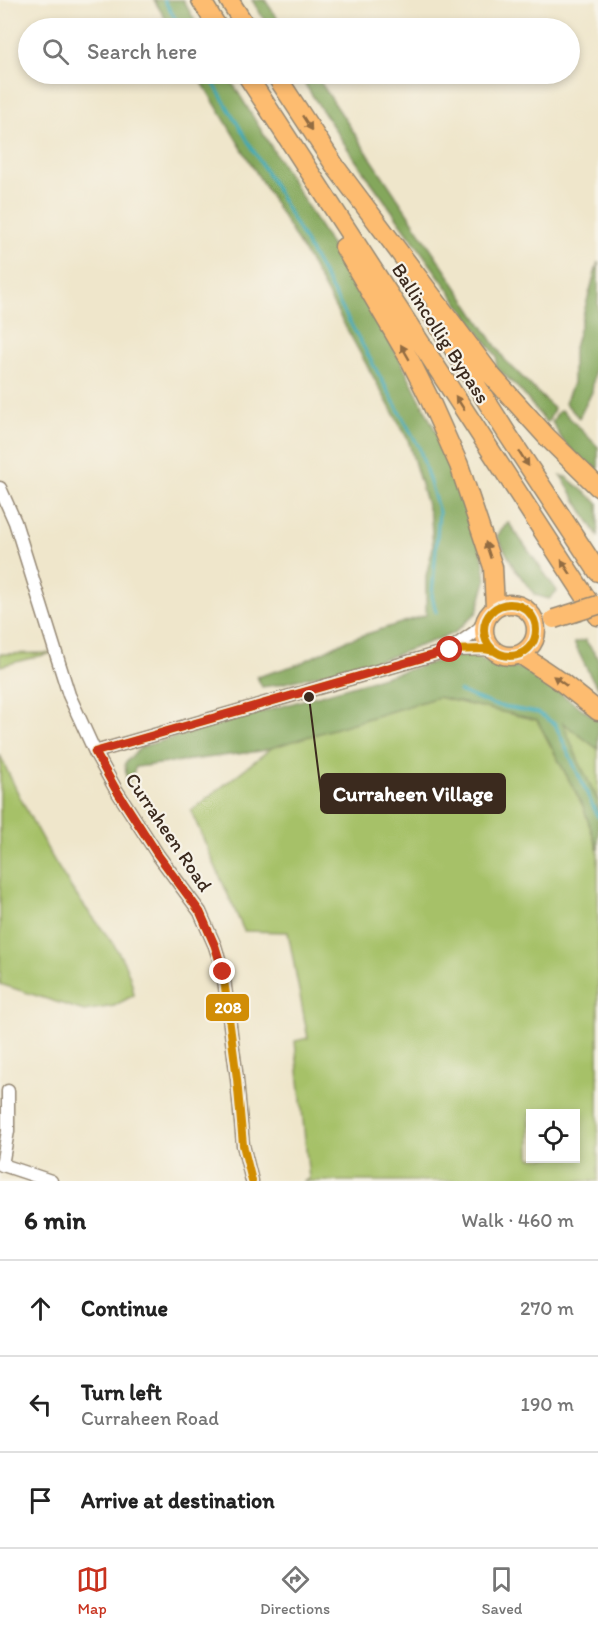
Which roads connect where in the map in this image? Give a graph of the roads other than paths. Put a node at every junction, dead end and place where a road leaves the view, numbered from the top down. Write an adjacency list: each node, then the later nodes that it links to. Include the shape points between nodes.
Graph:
1 (201, 0): 3 (highway)
2 (229, 0): 4 (highway)
3 (212, 18)
4 (241, 18)
5 (252, 84): 7 (highway, Ballincollig Bypass)
6 (282, 84): 8 (highway, one-way to 8)
7 (288, 139): 13 (highway, one-way to 7, via 491,558 446,434 411,362 322,209); 15 (highway, Ballincollig Bypass, one-way to 7)
8 (357, 196): 9 (highway, via 492,376); 11 (highway, one-way to 11)
9 (598, 487)
10 (0, 488): 23 (street, Curraheen Road, via 15,522 69,695)
11 (598, 572)
12 (598, 605): 16 (highway, bridge)
13 (495, 608): 14 (highway, via 510,604); 17 (highway)
14 (531, 614): 16 (highway); 18 (highway, via 536,630)
15 (598, 616)
16 (554, 619): 18 (highway)
17 (484, 624): 19 (street); 20 (highway, via 485,639)
18 (534, 639): 21 (highway)
19 (450, 650): 20 (street); 23 (street)
20 (495, 651): 21 (highway, via 511,656)
21 (520, 654): 22 (highway, one-way to 21)
22 (598, 711)
23 (95, 752): 27 (street, Curraheen Road, via 158,855 200,912 215,946 223,972 243,1145)
24 (8, 1091): 25 (street, via 8,1131)
25 (1, 1164): 26 (street)
26 (51, 1181)
27 (252, 1181)

